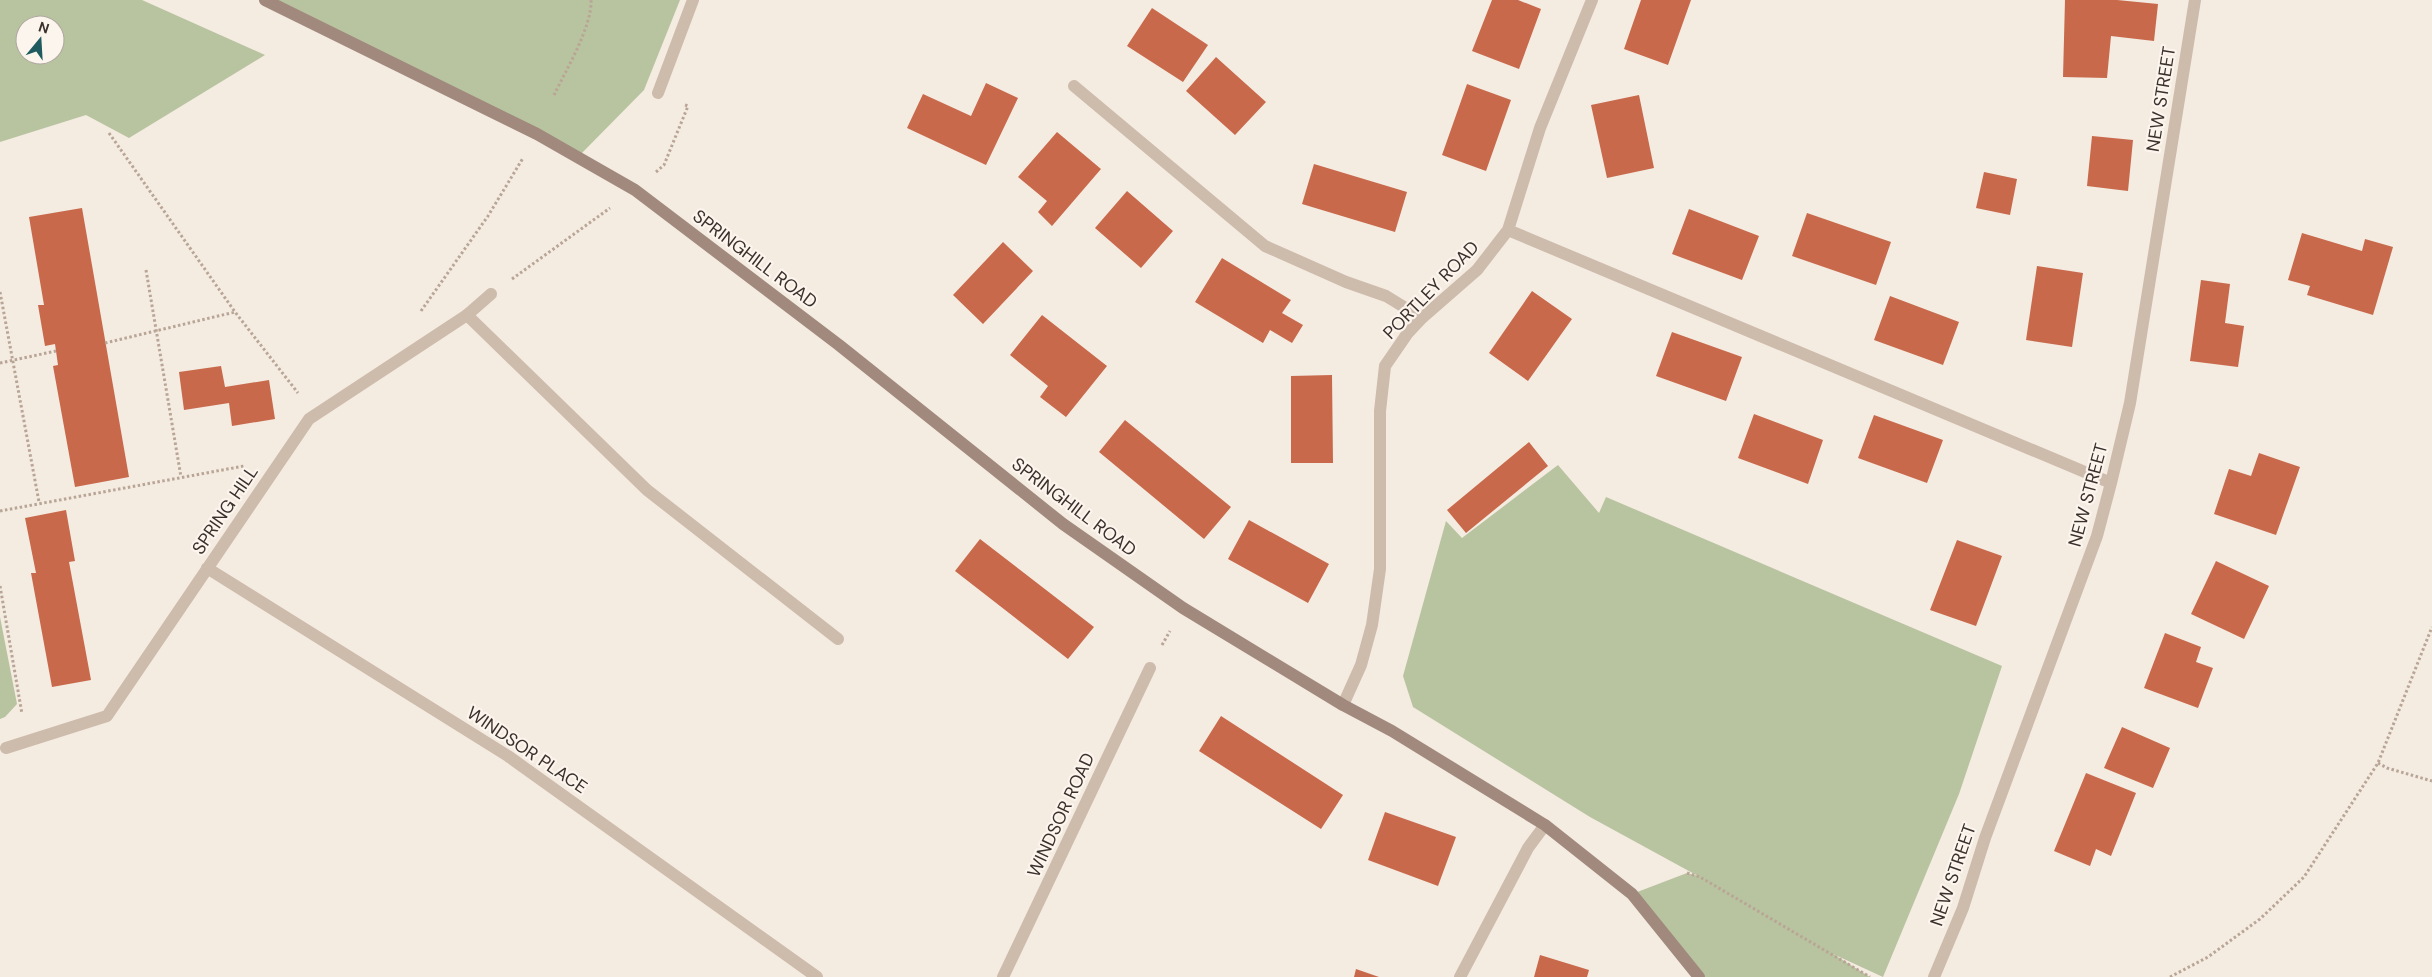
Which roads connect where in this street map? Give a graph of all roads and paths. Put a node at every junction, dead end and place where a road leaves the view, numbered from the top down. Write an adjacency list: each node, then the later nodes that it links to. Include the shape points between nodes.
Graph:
1 (265, 0): 11 (main road, SPRINGHILL ROAD, via 537,134)
2 (591, 0): 8 (path, via 576,50)
3 (693, 0): 7 (street)
4 (1592, 0): 12 (street, PORTLEY ROAD, via 1540,128)
5 (2195, 0): 28 (street, NEW STREET, via 2130,403)
6 (1074, 86): 18 (street, via 1265,246 1386,296)
7 (658, 93): 11 (path, via 688,106 664,165)
8 (554, 95)
9 (109, 133): 16 (path)
10 (523, 157): 21 (path, via 488,216 417,317)
11 (635, 190): 15 (path); 33 (main road, SPRINGHILL ROAD, via 839,344 1063,524)
12 (1508, 230): 18 (street, PORTLEY ROAD, via 1477,270); 28 (street)
13 (146, 270): 19 (path)
14 (0, 292): 23 (path)
15 (491, 294): 17 (street, SPRING HILL)
16 (235, 312): 19 (path); 25 (path)
17 (467, 314): 21 (street, SPRING HILL); 35 (street, via 647,490)
18 (1422, 318): 37 (street, PORTLEY ROAD, via 1385,366 1380,411 1380,569 1372,626 1361,665)
19 (157, 332): 20 (path); 27 (path)
20 (105, 342)
21 (422, 344): 25 (street, SPRING HILL)
22 (56, 351): 23 (path)
23 (14, 359): 24 (path); 29 (path)
24 (0, 363)
25 (315, 415): 26 (street, SPRING HILL)
26 (282, 459): 27 (path); 31 (street, SPRING HILL)
27 (181, 477): 29 (path)
28 (2111, 483): 49 (street, NEW STREET, via 2097,536 1985,838 1963,908)
29 (39, 502): 30 (path)
30 (0, 511)
31 (207, 568): 38 (street, SPRING HILL, via 107,716); 44 (street, WINDSOR PLACE, via 508,756)
32 (0, 586): 38 (path)
33 (1183, 608): 36 (path); 37 (main road, SPRINGHILL ROAD)
34 (2432, 627): 40 (path)
35 (838, 639)
36 (1150, 668): 45 (street, WINDSOR ROAD)
37 (1344, 705): 42 (main road, SPRINGHILL ROAD)
38 (27, 742): 39 (street, SPRING HILL)
39 (6, 748)
40 (2378, 763): 41 (path); 50 (path, via 2304,877 2260,919 2208,956)
41 (2432, 782)
42 (1545, 825): 46 (street, via 1528,848); 47 (main road, SPRINGHILL ROAD, via 1632,894)
43 (1687, 873): 48 (path, via 1700,877)
44 (817, 977)
45 (1003, 977)
46 (1460, 977)
47 (1699, 977)
48 (1870, 977)
49 (1934, 977)
50 (2170, 977)

